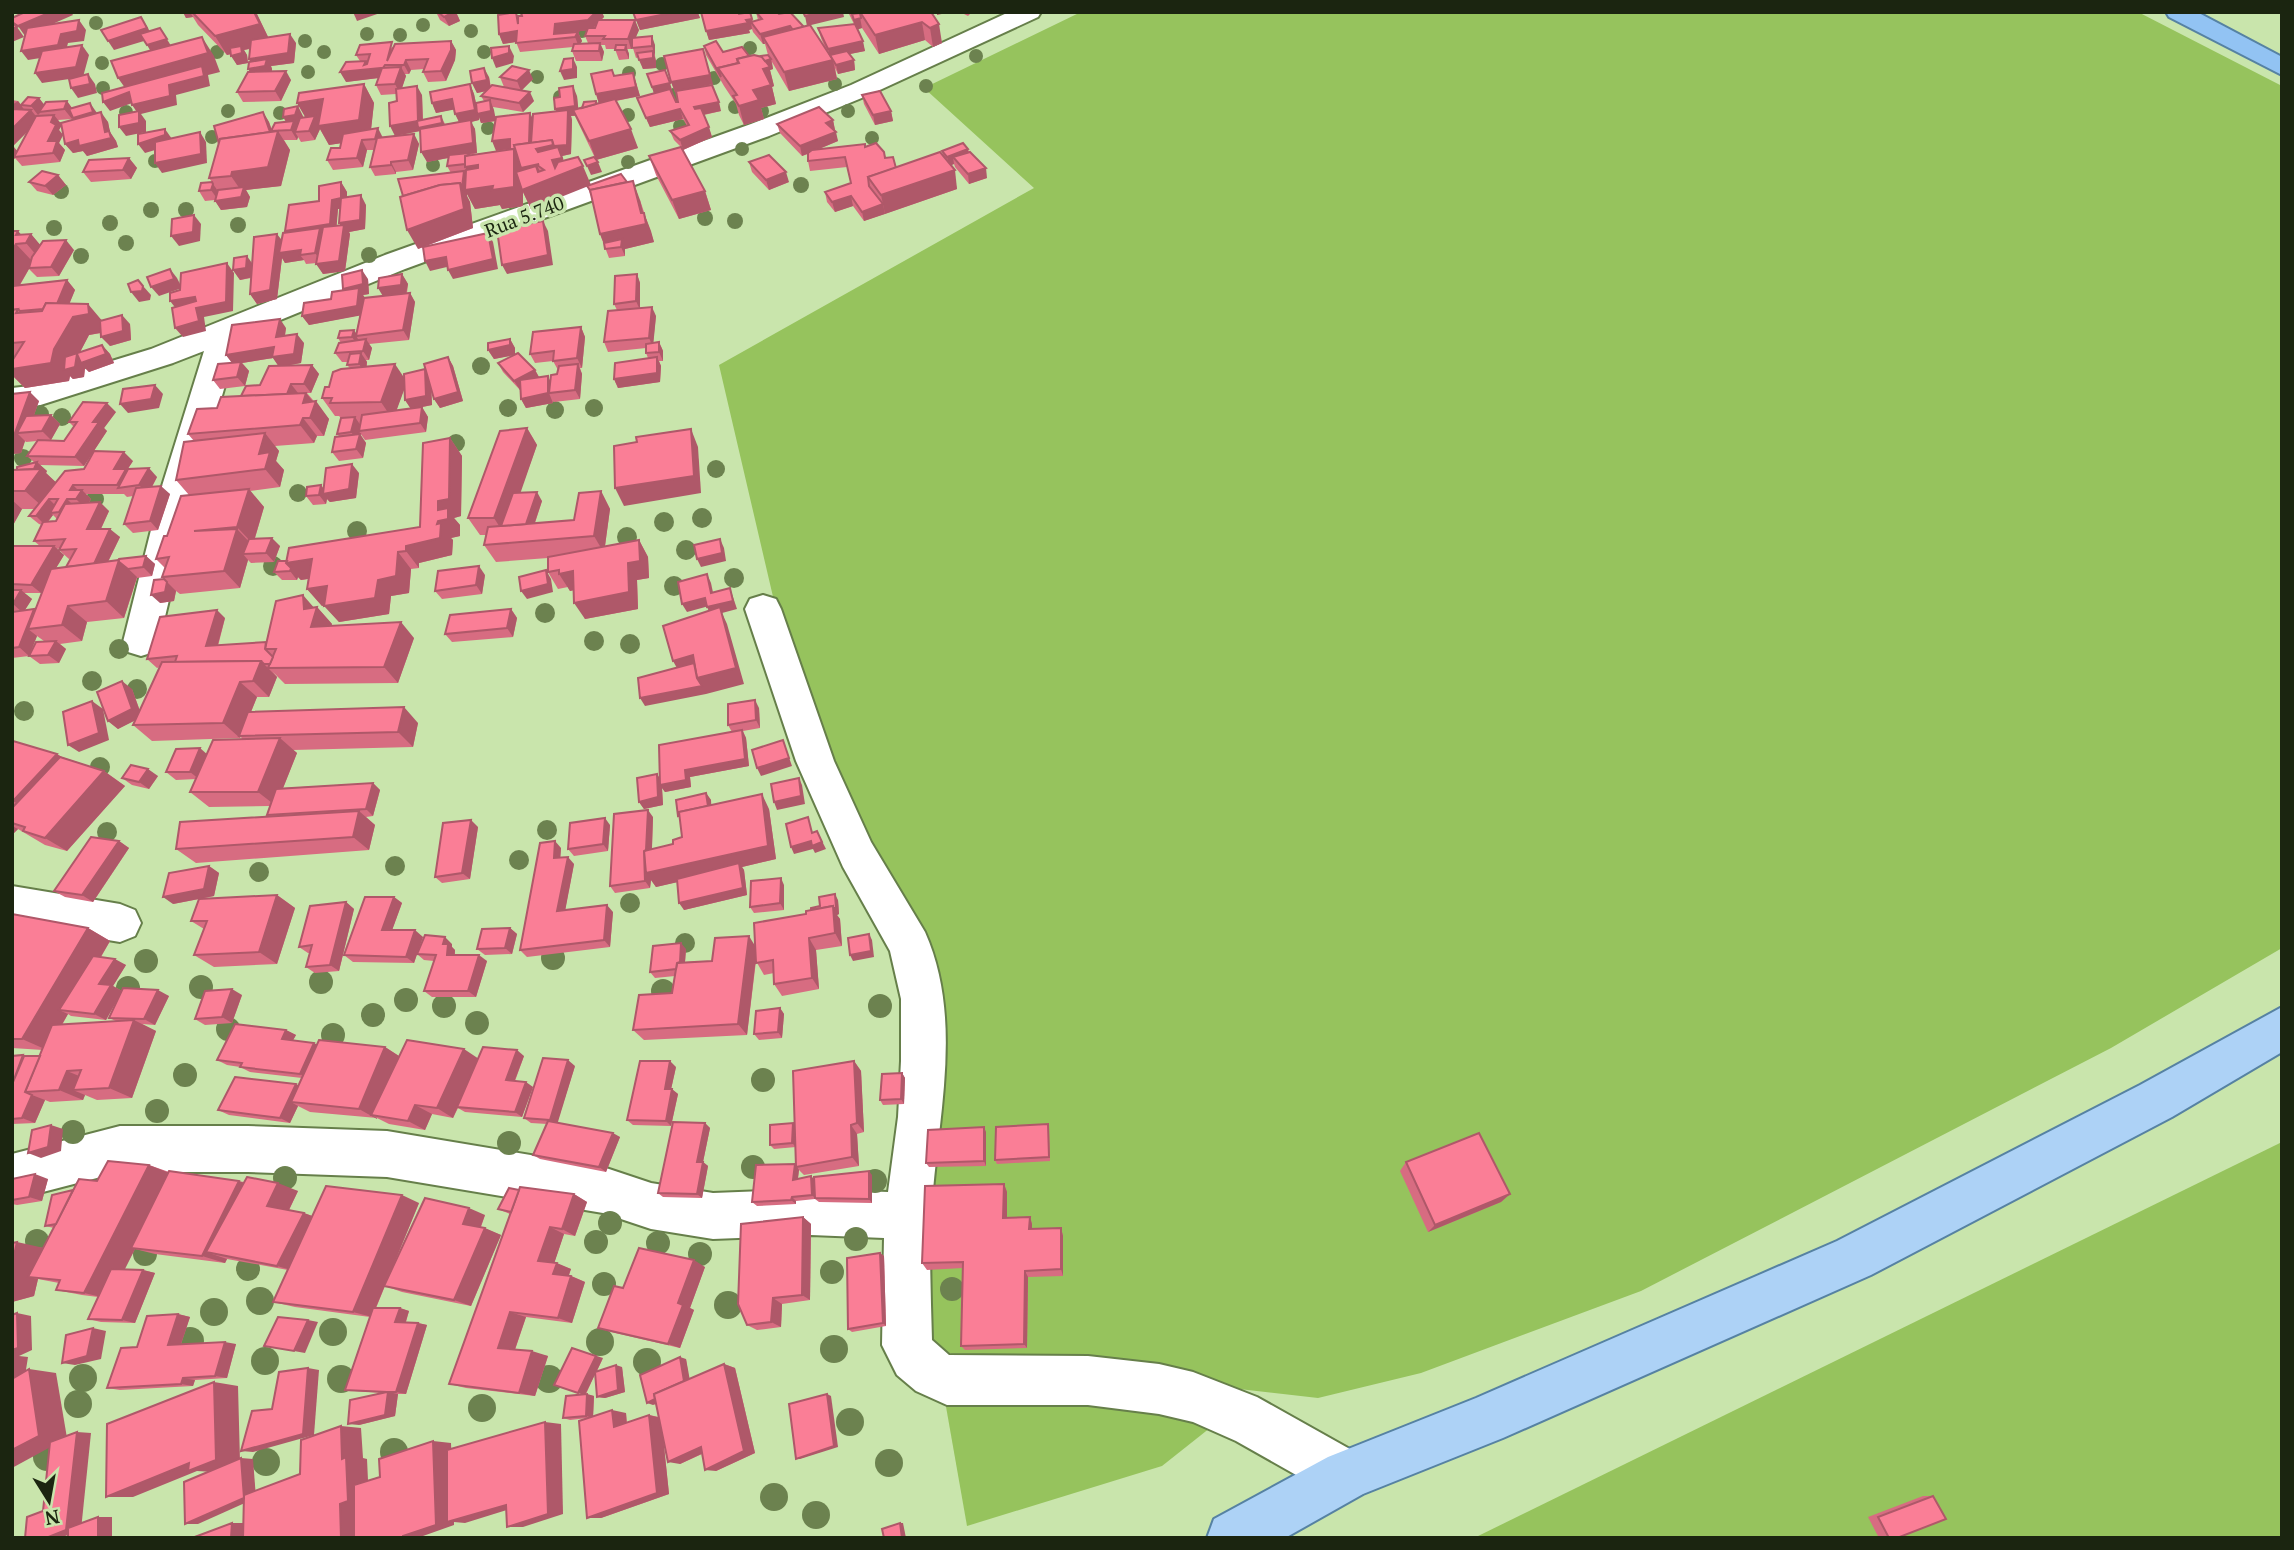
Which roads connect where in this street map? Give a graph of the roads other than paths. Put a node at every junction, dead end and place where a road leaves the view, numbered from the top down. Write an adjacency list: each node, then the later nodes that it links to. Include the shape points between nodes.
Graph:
1 (1029, 12): 4 (street, Rua 5.740, via 860,90 760,130 358,277)
2 (2178, 12): 3 (highway)
3 (2282, 67)
4 (225, 332): 5 (street, Rua 5.740, via 88,380); 7 (street, via 179,486)
5 (12, 400)
6 (763, 609): 12 (street, via 815,761 857,853 910,946 922,999 923,1061)
7 (141, 642)
8 (12, 905): 9 (street)
9 (120, 923)
10 (2282, 1028): 13 (main road, via 2156,1101 1854,1258 1485,1420)
11 (12, 1177): 12 (street, via 120,1149 387,1154 603,1190 651,1206 713,1216 811,1212)
12 (908, 1216): 13 (street, via 907,1345 914,1360 929,1372 947,1380 1110,1383 1171,1391 1224,1408)
13 (1346, 1475): 14 (main road)
14 (1233, 1538)

